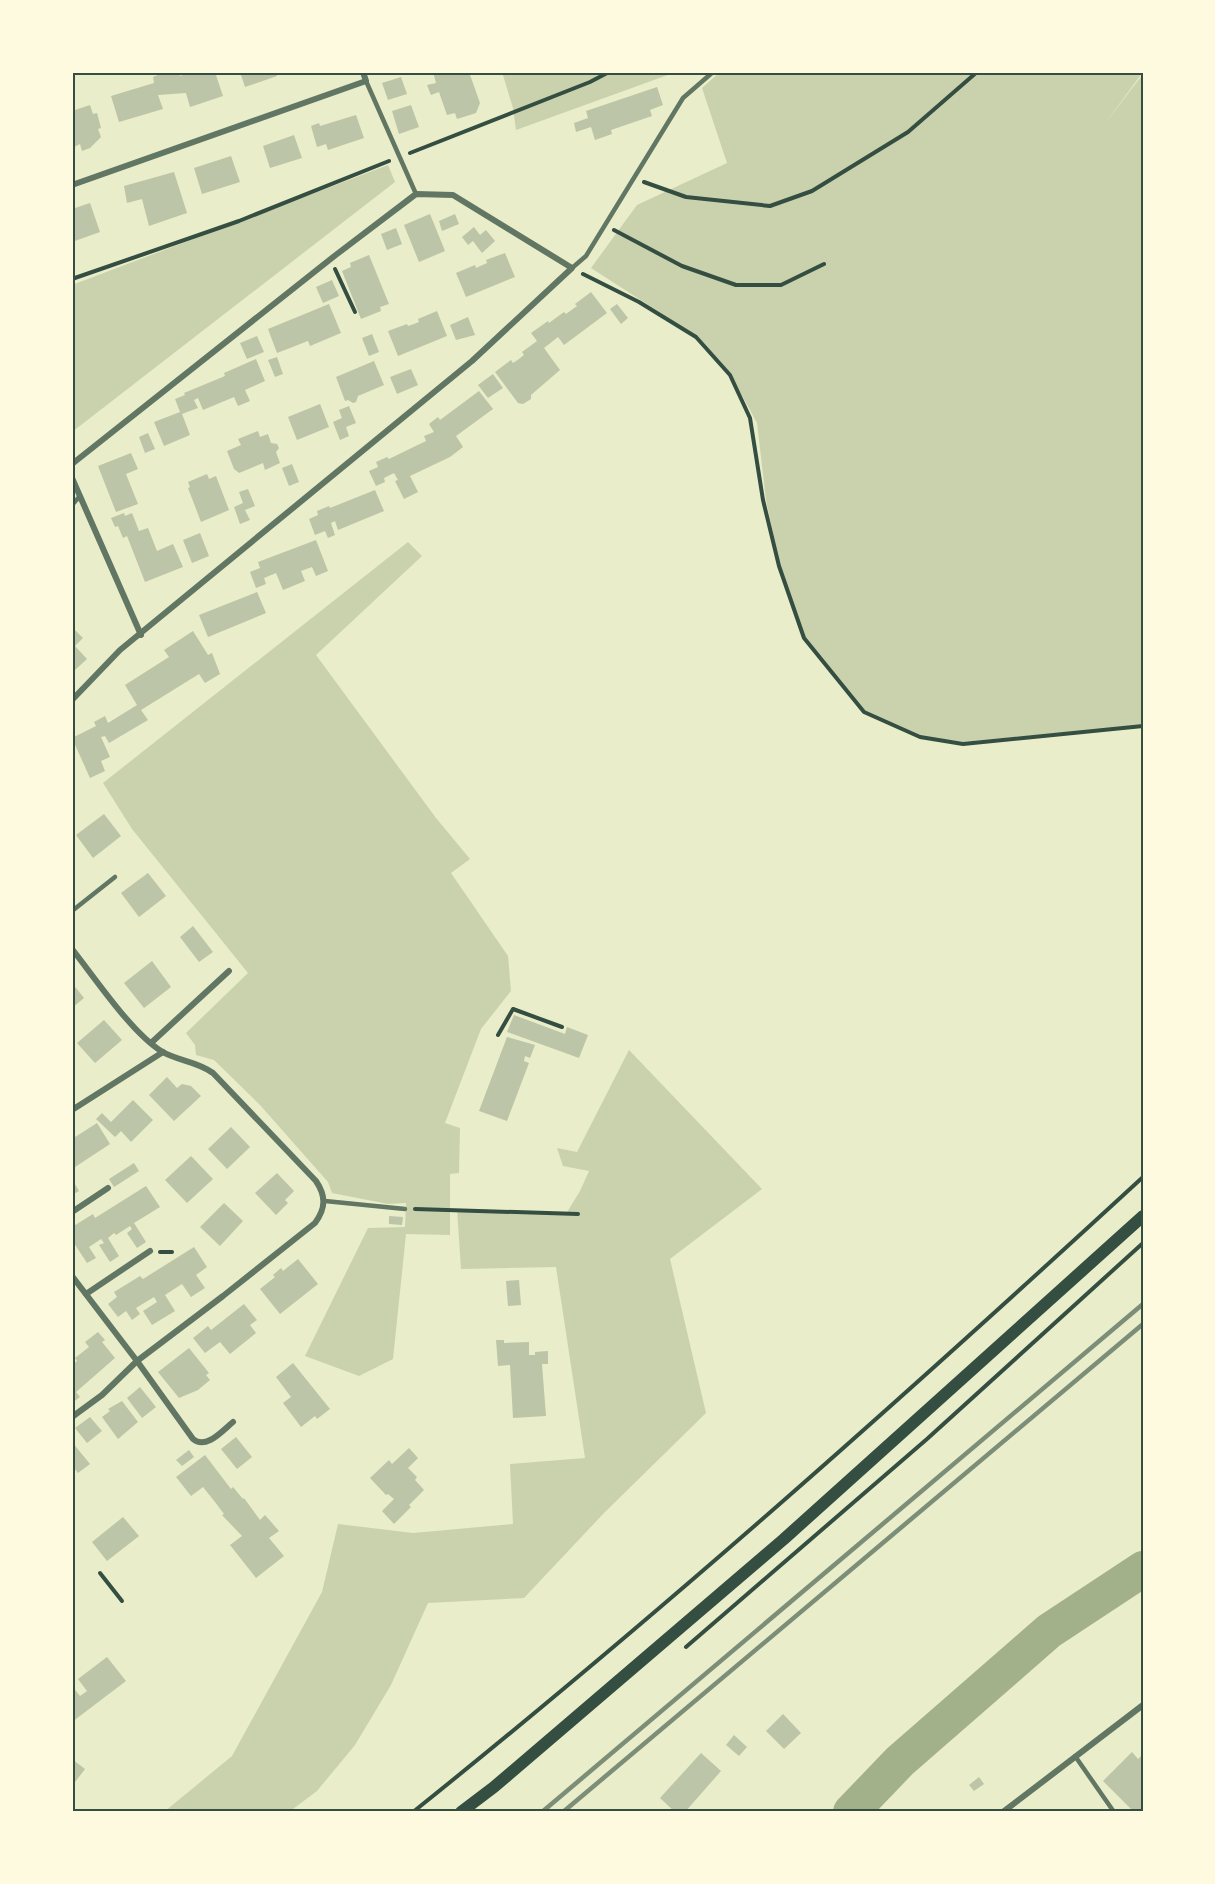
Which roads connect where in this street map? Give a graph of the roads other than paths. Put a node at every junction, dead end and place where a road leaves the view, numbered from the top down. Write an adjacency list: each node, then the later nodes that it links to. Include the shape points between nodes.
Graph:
1 (363, 72): 3 (street)
2 (713, 72): 6 (lane, via 683,98 586,256)
3 (366, 81): 4 (street); 5 (lane)
4 (72, 185)
5 (416, 194): 6 (street, via 453,195); 7 (street)
6 (572, 268): 11 (street, via 472,361)
7 (72, 464)
8 (72, 478): 9 (street)
9 (80, 496): 10 (lane); 11 (street)
10 (72, 505)
11 (141, 635): 12 (street)
12 (72, 700)
13 (115, 877): 14 (lane)
14 (72, 910)
15 (72, 949): 17 (street)
16 (229, 971): 17 (street)
17 (151, 1043): 18 (street)
18 (163, 1052): 19 (street); 21 (street, via 213,1073 316,1181)
19 (74, 1108)
20 (108, 1188): 23 (street)
21 (325, 1201): 22 (lane); 28 (street, via 315,1223)
22 (405, 1209)
23 (72, 1212)
24 (1143, 1215): 33 (main road, via 784,1539)
25 (150, 1251): 27 (street)
26 (72, 1276): 27 (street)
27 (86, 1294): 28 (street)
28 (137, 1361): 29 (street); 30 (street, via 198,1444 205,1444)
29 (72, 1417)
30 (233, 1422)
31 (1143, 1705): 32 (street)
32 (1075, 1756): 34 (street); 35 (lane)
33 (461, 1812)
34 (1003, 1812)
35 (1114, 1812)

